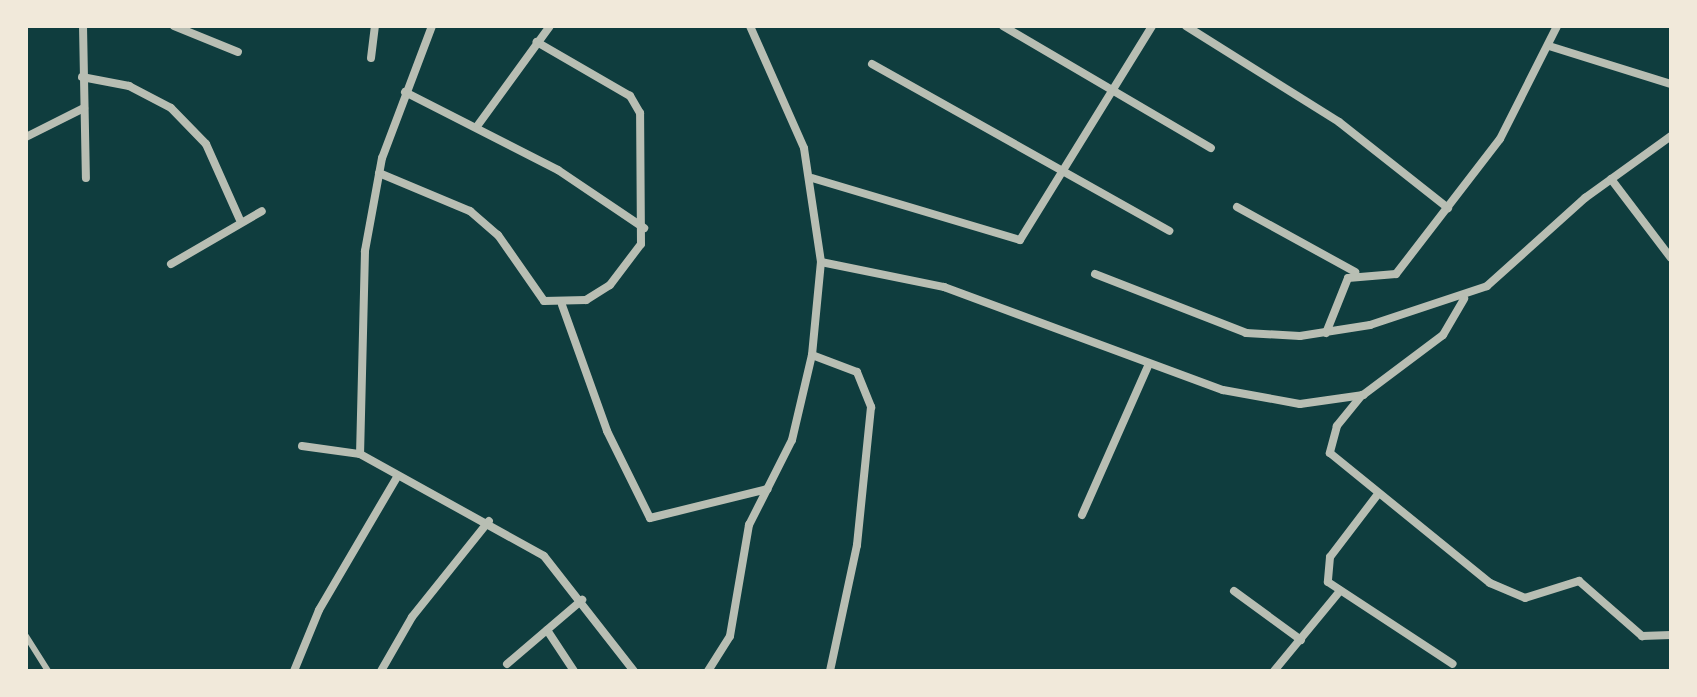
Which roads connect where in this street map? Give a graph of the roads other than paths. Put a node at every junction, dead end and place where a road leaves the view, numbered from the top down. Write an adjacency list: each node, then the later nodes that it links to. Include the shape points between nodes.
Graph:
1 (83, 26): 16 (street)
2 (174, 26): 13 (street)
3 (375, 26): 14 (street)
4 (432, 26): 19 (street)
5 (550, 26): 11 (street)
6 (750, 26): 28 (street, via 787,99)
7 (1152, 26): 18 (street)
8 (1186, 26): 31 (street, via 1339,122)
9 (1557, 26): 12 (street)
10 (1006, 27): 18 (street)
11 (537, 42): 21 (street); 34 (street, via 636,103)
12 (1549, 46): 17 (street); 31 (street, via 1500,139)
13 (238, 52)
14 (371, 58)
15 (872, 64): 25 (street)
16 (82, 77): 20 (street); 33 (street, via 129,86 171,108 206,144)
17 (1671, 84)
18 (1113, 91): 24 (street); 25 (street)
19 (405, 92): 21 (street); 26 (street)
20 (84, 108): 23 (street); 27 (street)
21 (478, 125): 34 (street)
22 (1671, 136): 29 (street)
23 (26, 137)
24 (1211, 148)
25 (1065, 171): 28 (street, via 1020,240); 35 (street)
26 (379, 173): 42 (street, via 470,211 498,235 532,291); 48 (street, via 357,335)
27 (86, 178)
28 (812, 178): 37 (street)
29 (1611, 179): 36 (street); 41 (street)
30 (1237, 207): 39 (street)
31 (1448, 208): 39 (street, via 1396,274)
32 (262, 211): 33 (street)
33 (240, 220): 38 (street)
34 (644, 228): 42 (street, via 641,244 610,285)
35 (1169, 231)
36 (1671, 258)
37 (821, 262): 44 (street); 45 (street, via 944,287)
38 (171, 264)
39 (1355, 272): 43 (street)
40 (1095, 274): 43 (street, via 1233,330 1270,337)
41 (1464, 299): 43 (street); 46 (street, via 1443,335)
42 (562, 305): 50 (street, via 607,431 650,518)
43 (1326, 333)
44 (812, 355): 50 (street, via 792,440); 69 (street, via 857,372 871,407 857,545)
45 (1149, 364): 46 (street, via 1264,399 1330,404); 52 (street)
46 (1363, 395): 51 (street, via 1337,426 1330,453)
47 (302, 446): 48 (street)
48 (360, 454): 49 (street)
49 (397, 477): 53 (street); 64 (street, via 319,610)
50 (767, 489): 68 (street, via 749,525 730,636)
51 (1378, 494): 55 (street, via 1325,566); 58 (street, via 1508,593 1540,596 1579,581 1642,636)
52 (1082, 515)
53 (489, 521): 56 (street, via 544,556); 65 (street, via 412,617)
54 (1234, 591): 60 (street)
55 (1340, 591): 60 (street); 62 (street)
56 (582, 600): 57 (street); 67 (street)
57 (547, 630): 61 (street); 66 (street)
58 (1671, 635)
59 (26, 636): 63 (lane)
60 (1301, 640): 70 (street)
61 (507, 664)
62 (1453, 664)
63 (48, 671)
64 (294, 671)
65 (381, 671)
66 (574, 671)
67 (634, 671)
68 (708, 671)
69 (830, 671)
70 (1274, 671)

